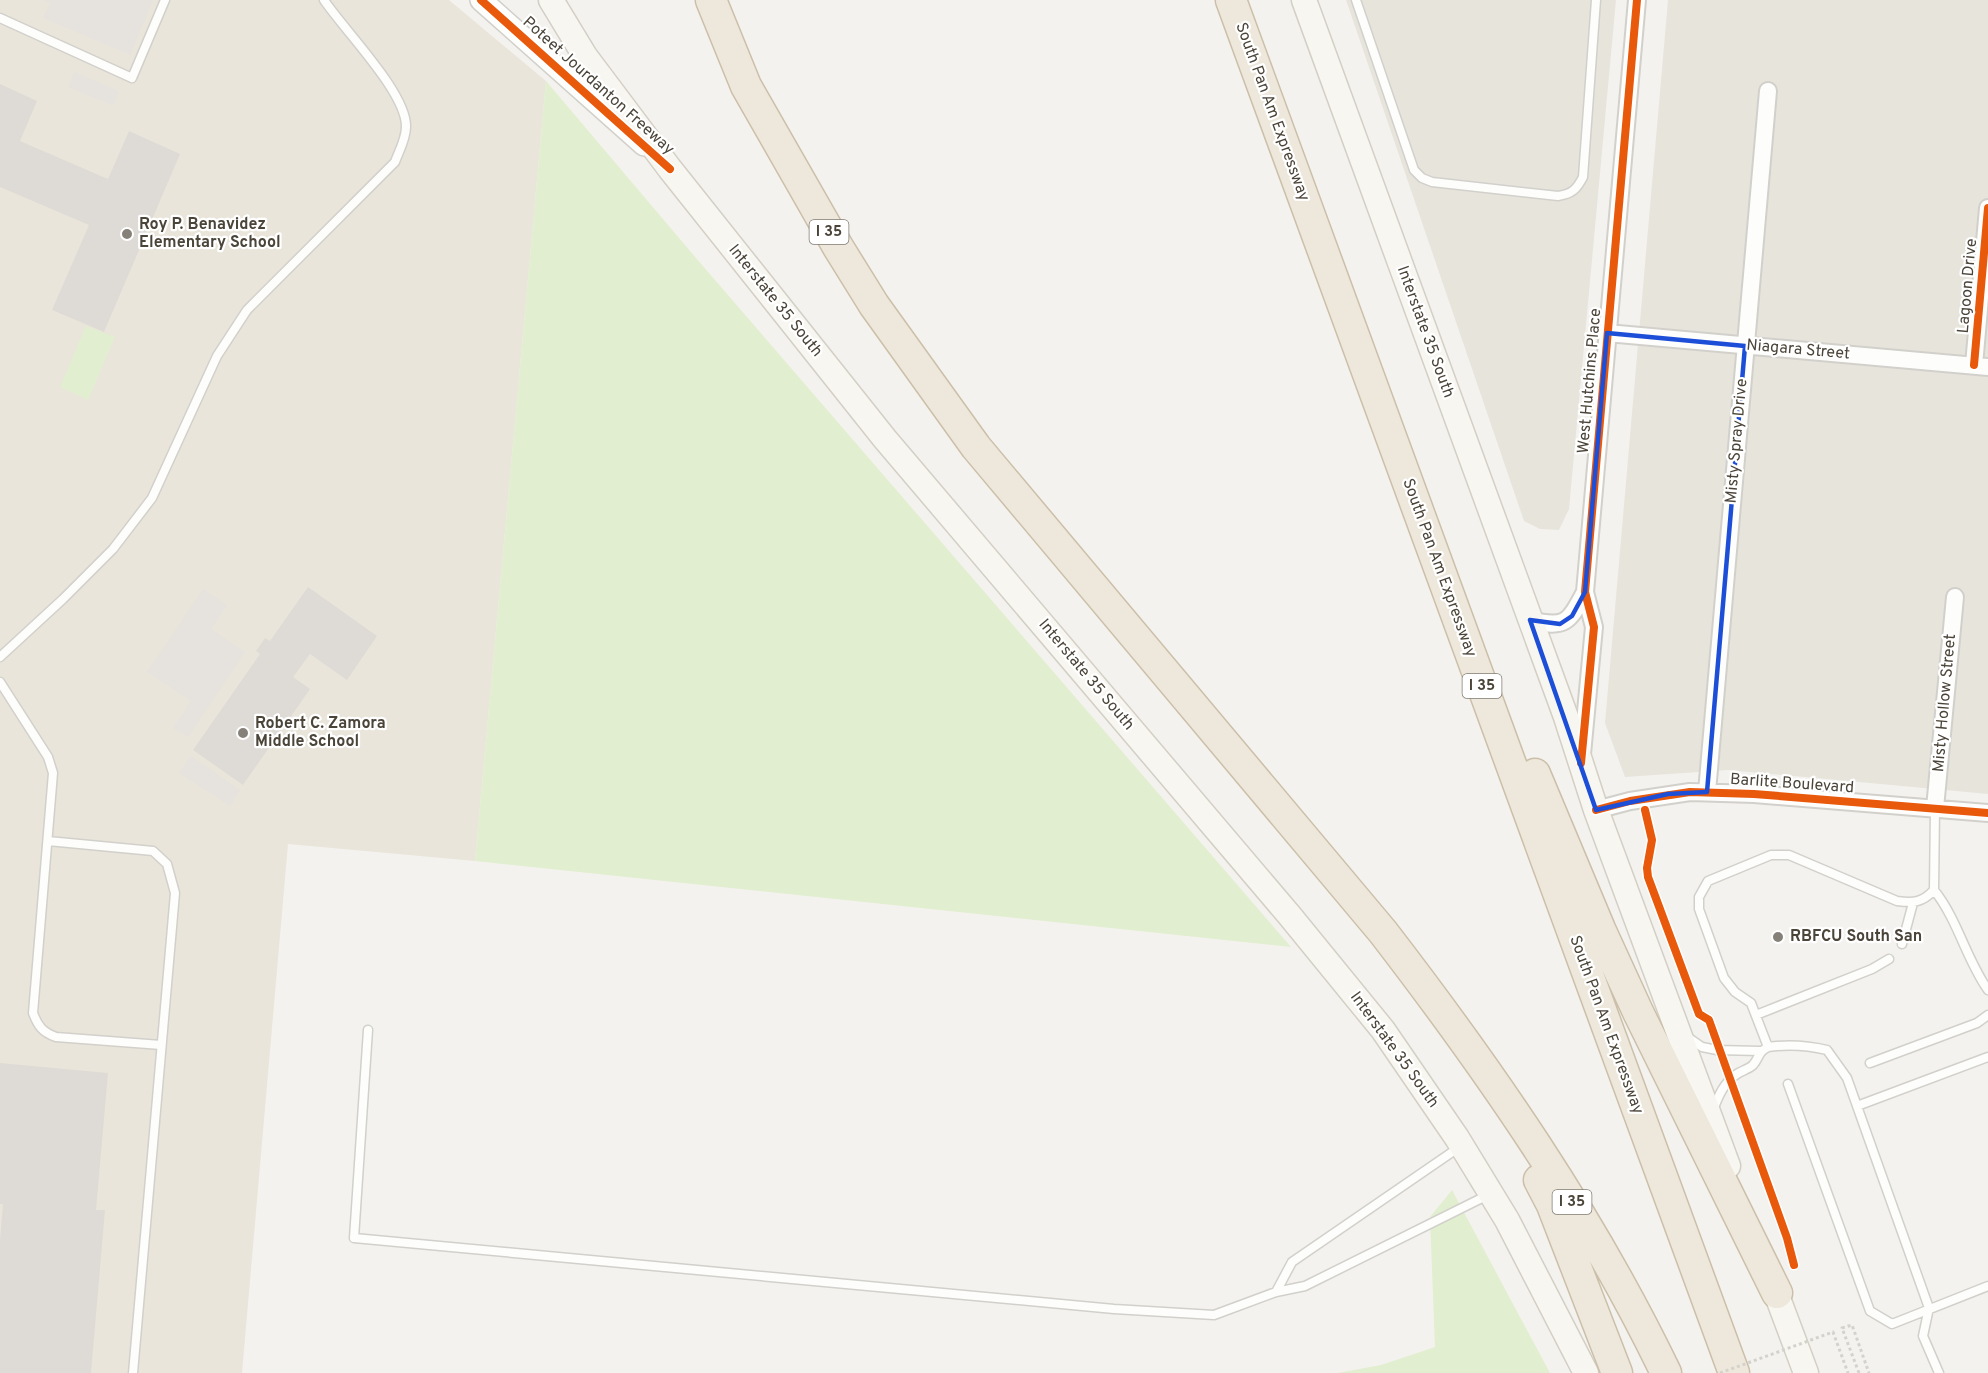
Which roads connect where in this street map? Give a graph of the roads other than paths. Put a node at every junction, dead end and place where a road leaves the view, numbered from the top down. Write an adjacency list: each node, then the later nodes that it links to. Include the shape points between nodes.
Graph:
1 (165, 0): 11 (lane, via 132,78)
2 (324, 0): 22 (lane, via 400,102 406,126 395,162 247,310 217,356 152,498 113,549)
3 (481, 0): 13 (street, Poteet Jourdanton Freeway)
4 (551, 0): 13 (main road, Interstate 35 South, via 585,56)
5 (711, 0): 39 (highway, I 35, via 746,86 838,247 874,305 976,447 1383,932)
6 (1231, 0): 21 (highway, South Pan Am Expressway / I 35)
7 (1304, 0): 20 (main road, Interstate 35 South)
8 (1356, 0): 9 (lane, via 1414,170 1422,178 1558,196 1572,192 1583,177)
9 (1596, 0)
10 (1637, 0): 15 (street, West Hutchins Place)
11 (0, 18)
12 (1768, 91): 16 (street, Misty Spray Drive)
13 (670, 169): 47 (main road, Interstate 35 South, via 885,439 1383,1030)
14 (1988, 208): 17 (street, Lagoon Drive)
15 (1607, 333): 16 (street, Niagara Street); 18 (street, West Hutchins Place)
16 (1745, 346): 17 (street, Niagara Street); 25 (street, Misty Spray Drive)
17 (1981, 366)
18 (1585, 592): 20 (street, West Hutchins Place, via 1572,616 1560,624); 24 (street, West Hutchins Place, via 1594,627)
19 (1955, 597): 26 (street, Misty Hollow Street)
20 (1530, 620): 24 (main road, Interstate 35 South)
21 (1464, 636): 51 (highway, via 1523,747 1638,1012); 57 (highway, South Pan Am Expressway / I 35)
22 (0, 657)
23 (0, 682): 29 (lane, via 48,757 53,773)
24 (1581, 763): 27 (main road, Interstate 35 South)
25 (1707, 792): 26 (street, Barlite Boulevard); 27 (street, Barlite Boulevard, via 1668,794)
26 (1935, 808): 28 (street, Barlite Boulevard); 30 (lane)
27 (1596, 810): 37 (main road, Interstate 35 South)
28 (1988, 813)
29 (48, 841): 40 (lane, via 153,851 167,864 175,893); 40 (lane, via 33,1012 37,1025 56,1037)
30 (1934, 890): 31 (lane, via 1924,900); 34 (lane, via 1947,906 1977,975)
31 (1913, 903): 32 (lane); 35 (lane, via 1897,901 1789,855 1771,855 1708,881 1699,897 1699,909 1724,978 1751,1003)
32 (1902, 944)
33 (1889, 959): 35 (lane)
34 (1988, 990)
35 (1756, 1015): 41 (lane)
36 (1988, 1015): 43 (lane, via 1977,1023)
37 (1676, 1029): 41 (lane, via 1702,1047); 46 (main road, Interstate 35 South)
38 (368, 1030): 50 (lane, via 354,1238 1203,1315 1214,1315)
39 (1464, 1040): 55 (highway, via 1552,1205); 56 (highway, I 35, via 1565,1189)
40 (161, 1045): 53 (lane)
41 (1764, 1049): 45 (lane, via 1788,1044 1827,1050 1847,1078); 46 (lane, via 1754,1065 1735,1075 1720,1093)
42 (1988, 1057): 45 (lane)
43 (1870, 1063)
44 (1788, 1084): 52 (lane, via 1870,1311 1892,1324)
45 (1857, 1106): 52 (lane)
46 (1709, 1118): 51 (main road, Interstate 35 South)
47 (1461, 1146): 48 (main road, Interstate 35 South); 50 (lane, via 1292,1262)
48 (1491, 1194): 50 (lane, via 1305,1286); 54 (main road, Interstate 35 South)
49 (1988, 1286): 52 (lane)
50 (1276, 1292)
51 (1777, 1293): 58 (main road, Interstate 35 South)
52 (1929, 1308): 59 (lane, via 1923,1336)
53 (133, 1373)
54 (1586, 1373)
55 (1617, 1373)
56 (1666, 1373)
57 (1734, 1373)
58 (1806, 1373)
59 (1939, 1373)

